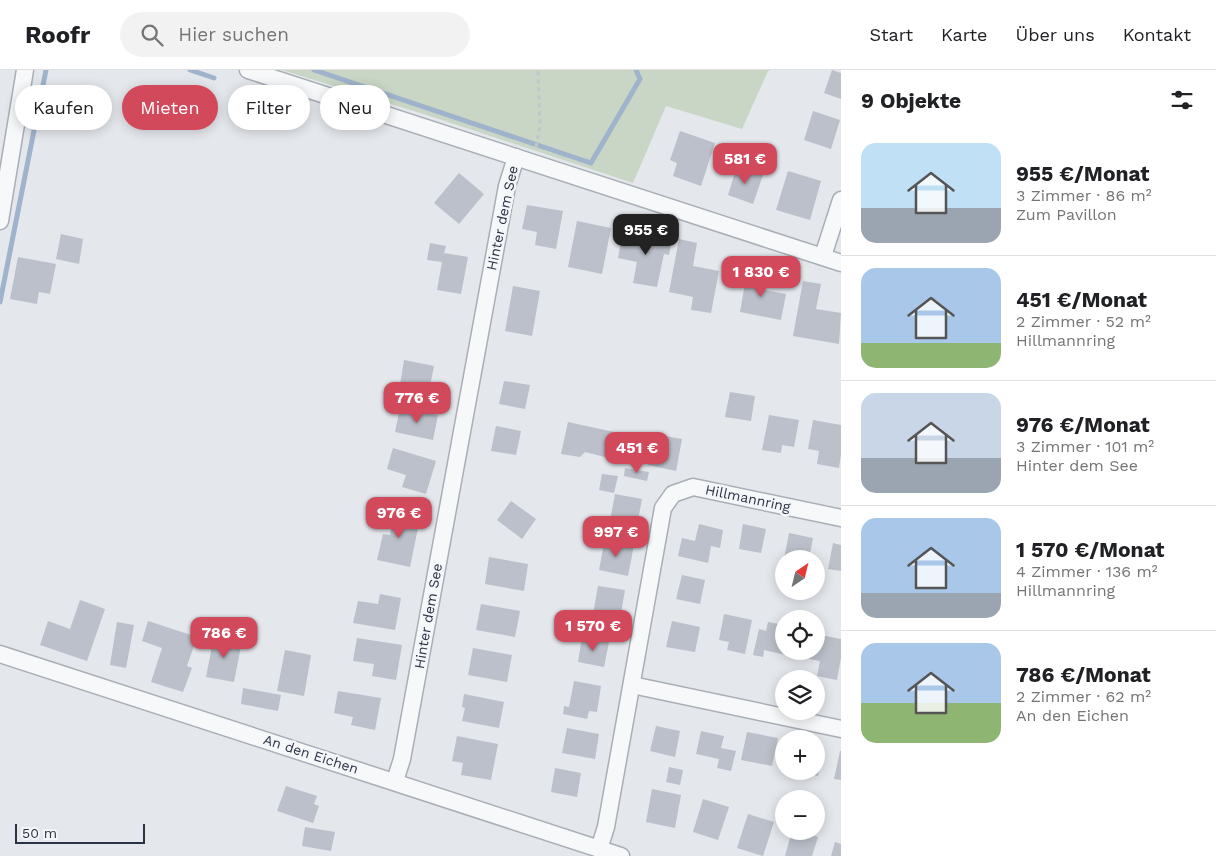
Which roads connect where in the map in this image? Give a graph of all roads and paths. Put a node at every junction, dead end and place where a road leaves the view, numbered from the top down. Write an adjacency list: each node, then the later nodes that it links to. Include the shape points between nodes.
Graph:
1 (24, 70): 7 (street)
2 (248, 70): 5 (street)
3 (538, 70): 4 (path)
4 (535, 152)
5 (516, 156): 8 (street); 14 (street, Hinter dem See, via 507,186 404,750)
6 (841, 200): 8 (street)
7 (0, 221)
8 (823, 256): 9 (street)
9 (841, 262)
10 (841, 518): 12 (street, Hillmannring, via 693,486 674,494 663,508)
11 (0, 654): 14 (street, An den Eichen)
12 (632, 686): 13 (street); 15 (street, Hillmannring)
13 (841, 728)
14 (395, 782): 15 (street, An den Eichen)
15 (599, 849): 16 (street, An den Eichen)
16 (621, 856)

